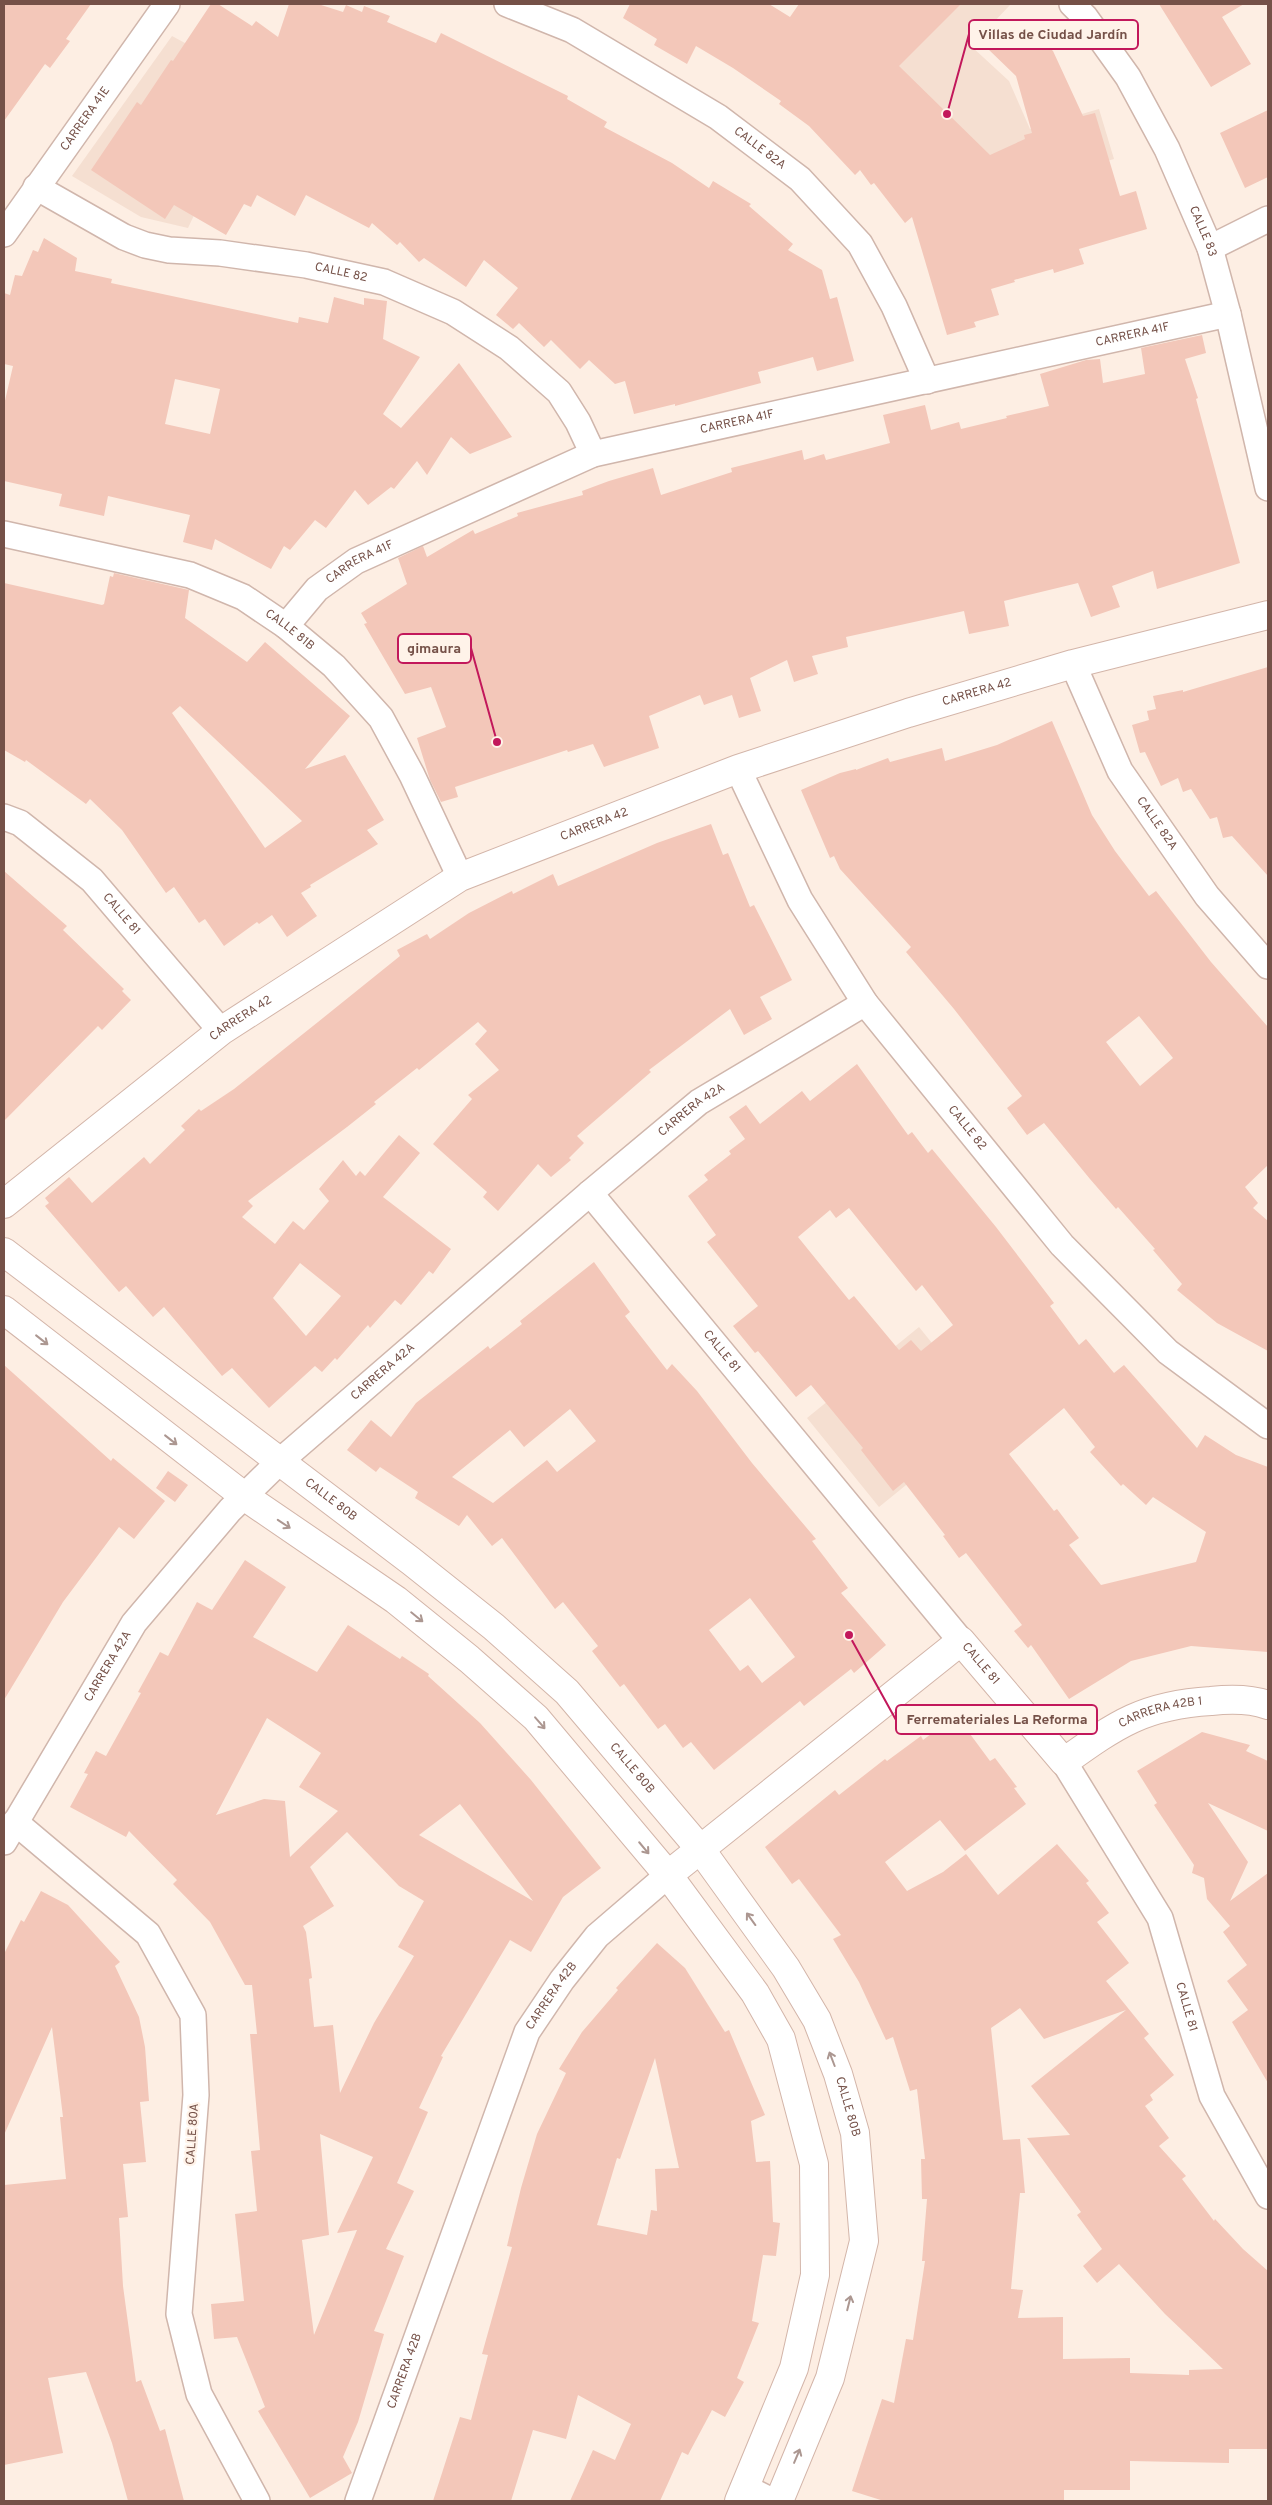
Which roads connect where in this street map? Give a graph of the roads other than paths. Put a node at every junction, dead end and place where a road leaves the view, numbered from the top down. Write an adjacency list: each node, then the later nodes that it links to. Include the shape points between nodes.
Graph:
1 (167, 4): 4 (street, CARRERA 41E)
2 (507, 4): 9 (street, CALLE 82A, via 572,30 709,112 800,180 860,244 894,306)
3 (1072, 4): 7 (street, CALLE 83, via 1128,77 1167,149)
4 (36, 187): 6 (street, CARRERA 41E); 10 (street, CALLE 82, via 124,237 145,245 306,265 384,282 453,312 509,348 559,392)
5 (1268, 219): 7 (street)
6 (4, 234)
7 (1210, 248): 8 (street, CALLE 83)
8 (1228, 314): 9 (street, CARRERA 41F); 11 (street, CALLE 83)
9 (927, 381): 10 (street, CARRERA 41F)
10 (593, 454): 14 (street, CARRERA 41F, via 356,561 317,589)
11 (1268, 488)
12 (4, 534): 14 (street, CALLE 81B, via 190,575 243,597)
13 (1268, 615): 15 (main road, CARRERA 42)
14 (286, 626): 18 (street, CALLE 81B, via 334,666 381,718)
15 (1073, 664): 16 (main road, CARRERA 42, via 908,713); 19 (street, CALLE 82A, via 1120,772 1207,896)
16 (738, 769): 18 (main road, CARRERA 42); 20 (street, CALLE 82, via 800,900)
17 (4, 817): 21 (street, CALLE 81, via 20,823 92,880)
18 (460, 877): 21 (main road, CARRERA 42)
19 (1268, 966)
20 (865, 1003): 22 (street, CARRERA 42A, via 699,1102); 26 (street, CALLE 82, via 1062,1245 1168,1352)
21 (221, 1031): 23 (main road, CARRERA 42)
22 (590, 1193): 27 (street, CARRERA 42A); 29 (street, CALLE 81)
23 (4, 1204)
24 (4, 1252): 27 (main road, CALLE 80B)
25 (4, 1310): 28 (main road, one-way to 28)
26 (1268, 1426)
27 (279, 1462): 28 (street, CARRERA 42A); 33 (main road, CALLE 80B, via 411,1560 567,1692)
28 (244, 1496): 32 (street, CARRERA 42A, via 134,1624); 34 (main road, one-way to 34, via 396,1600 536,1718)
29 (961, 1641): 31 (main road, CALLE 81); 33 (main road, CARRERA 42B)
30 (1268, 1705): 31 (main road, CARRERA 42B 1, via 1220,1700 1163,1706 1104,1733)
31 (1064, 1762): 35 (street, CALLE 81, via 1160,1918 1212,2096)
32 (9, 1832): 37 (street, CALLE 80A, via 148,1934 192,2015 196,2095 178,2314 199,2394)
33 (701, 1850): 34 (main road, CARRERA 42B); 40 (main road, CALLE 80B, one-way to 33, via 830,2378 864,2241 855,2134 838,2074 817,2020 786,1968)
34 (668, 1876): 36 (main road, via 755,1993 781,2039 814,2164 815,2275 794,2368); 38 (street, CARRERA 42B, via 596,1936 527,2032)
35 (1268, 2196)
36 (742, 2494): 39 (street)
37 (257, 2501)
38 (358, 2501)
39 (772, 2501)
40 (778, 2501)

